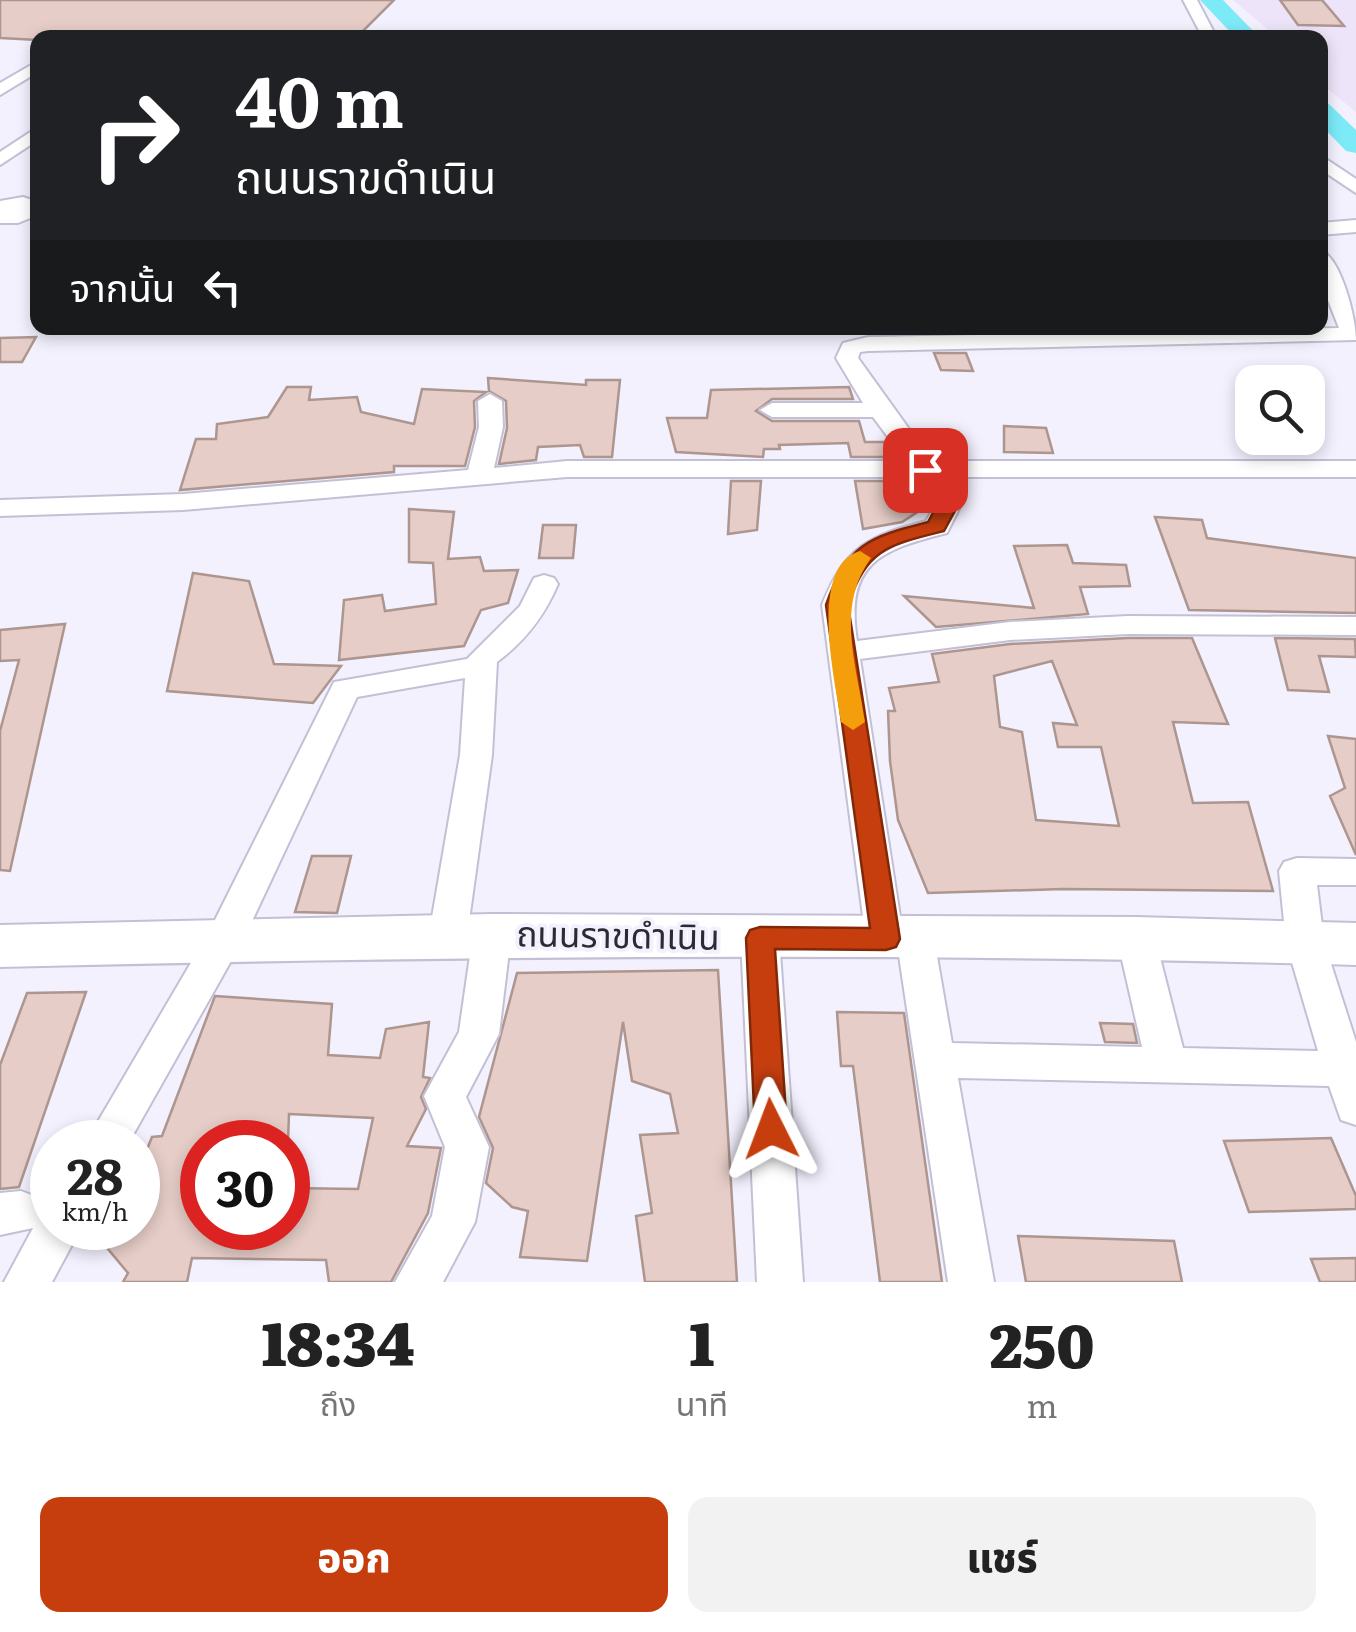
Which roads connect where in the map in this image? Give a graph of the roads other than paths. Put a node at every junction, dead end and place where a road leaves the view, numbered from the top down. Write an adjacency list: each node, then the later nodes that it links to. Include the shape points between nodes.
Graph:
1 (1190, 0): 2 (street)
2 (1206, 30)
3 (30, 69): 4 (street)
4 (0, 90)
5 (30, 138): 6 (street)
6 (0, 160)
7 (1328, 166): 8 (street)
8 (1356, 188)
9 (30, 197): 10 (street)
10 (0, 207)
11 (30, 211): 12 (street)
12 (0, 217)
13 (1356, 226): 14 (street)
14 (1328, 228)
15 (1328, 275): 17 (street, via 1353,334)
16 (1306, 335): 20 (street, via 852,348 847,358)
17 (1328, 335)
18 (490, 401): 23 (street)
19 (772, 410): 20 (street)
20 (880, 410): 22 (street)
21 (1356, 469): 22 (street)
22 (925, 470): 23 (street, via 567,469); 27 (street, via 946,509 936,526 868,549 848,574 837,605)
23 (480, 477): 24 (street, via 198,501)
24 (0, 508)
25 (544, 584): 28 (street, via 533,609 485,653)
26 (1356, 626): 27 (street, via 1128,624)
27 (842, 652): 34 (street)
28 (480, 666): 30 (street); 31 (street, via 345,689)
29 (1356, 872): 35 (street, via 1297,871)
30 (470, 935): 31 (main road, ถนนราขดำเนิน); 32 (main road, ถนนราขดำเนิน); 43 (street, via 479,1034 444,1096 467,1147 453,1222)
31 (225, 938): 36 (main road, ถนนราขดำเนิน); 40 (street)
32 (760, 938): 34 (main road, ถนนราขดำเนิน); 44 (street)
33 (1136, 938): 34 (main road, ถนนราขดำเนิน); 35 (main road, ถนนราขดำเนิน); 38 (street)
34 (900, 939): 37 (street)
35 (1331, 943): 39 (street)
36 (0, 946)
37 (934, 1060): 38 (street); 45 (street)
38 (1168, 1065): 39 (street)
39 (1349, 1088)
40 (120, 1120)
41 (26, 1218): 42 (street)
42 (26, 1282)
43 (418, 1282)
44 (780, 1282)
45 (971, 1282)

